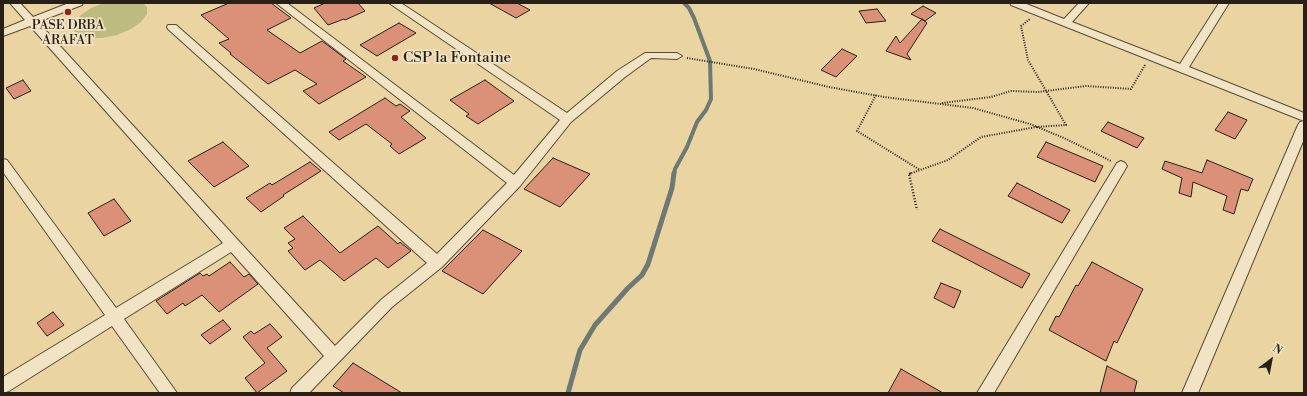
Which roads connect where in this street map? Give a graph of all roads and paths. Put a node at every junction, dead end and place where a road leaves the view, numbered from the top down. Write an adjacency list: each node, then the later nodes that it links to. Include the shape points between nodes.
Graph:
1 (15, 3): 9 (street)
2 (78, 3): 9 (street)
3 (281, 3): 26 (street)
4 (394, 3): 20 (street)
5 (1015, 3): 8 (street)
6 (1084, 3): 10 (street)
7 (1224, 3): 15 (street)
8 (1038, 12): 10 (street); 16 (path, via 1021,26 1028,60)
9 (32, 22): 12 (street); 28 (street)
10 (1066, 23): 14 (street)
11 (172, 27): 29 (street)
12 (3, 33)
13 (677, 56): 17 (path, via 754,69); 20 (street, via 649,55 621,74)
14 (1149, 56): 15 (street); 16 (path, via 1131,89 1086,86)
15 (1182, 69): 19 (street)
16 (1047, 91): 18 (path, via 1011,91); 22 (path, via 1066,125)
17 (876, 95): 18 (path); 25 (path, via 857,131)
18 (938, 104): 22 (path, via 972,108)
19 (1304, 117)
20 (567, 119): 26 (street)
21 (1304, 125): 36 (street)
22 (1036, 127): 24 (path); 25 (path, via 981,137 948,160)
23 (3, 163): 30 (street)
24 (1121, 166): 35 (street)
25 (920, 170): 27 (path, via 909,174)
26 (515, 183): 29 (street)
27 (916, 210)
28 (233, 244): 30 (street); 31 (street)
29 (437, 263): 31 (street, via 387,302)
30 (114, 317): 32 (street); 33 (street)
31 (334, 356): 34 (street)
32 (3, 386)
33 (169, 393)
34 (298, 393)
35 (985, 393)
36 (1190, 393)

